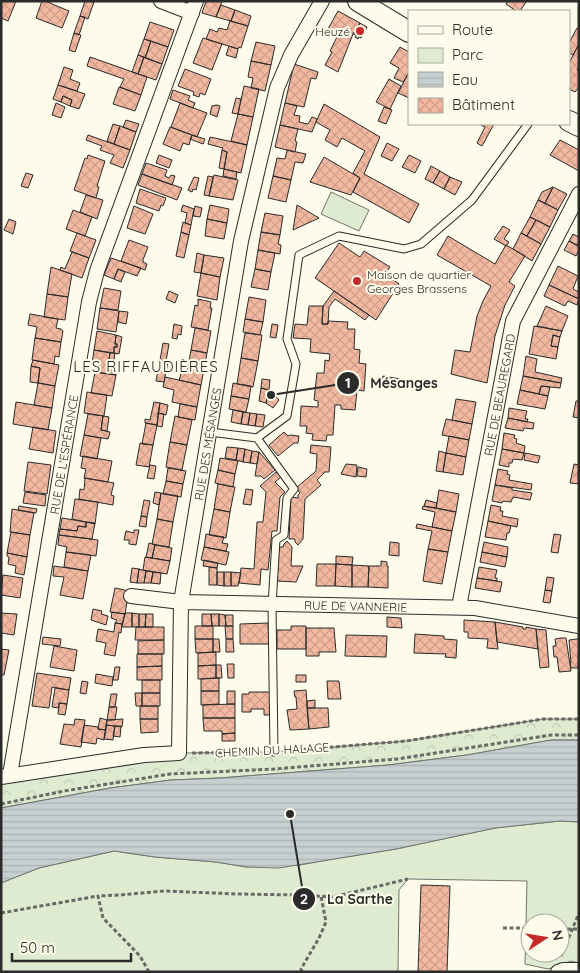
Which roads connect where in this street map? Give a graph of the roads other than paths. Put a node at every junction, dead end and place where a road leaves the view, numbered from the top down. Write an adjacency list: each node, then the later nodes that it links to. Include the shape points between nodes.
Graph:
1 (161, 1): 4 (street)
2 (322, 1): 8 (street, RUE DES MÉSANGES, via 291,55 277,88 241,241)
3 (358, 1): 5 (main road)
4 (194, 7): 16 (street, RUE DE L'ESPÉRANCE, via 97,271 89,302)
5 (408, 31)
6 (527, 125): 9 (lane, via 472,200 421,244 404,249 339,236 298,255 287,339 296,364 287,416)
7 (579, 194): 13 (street, RUE DE BEAUREGARD, via 513,321)
8 (210, 432): 9 (lane); 11 (street, RUE DES MÉSANGES)
9 (257, 438): 12 (lane, via 294,489 287,498 284,535 276,540)
10 (131, 596): 11 (street, RUE DE VANNERIE)
11 (181, 602): 12 (street, RUE DE VANNERIE); 16 (street, RUE DES MÉSANGES, via 179,753 144,755)
12 (272, 605): 13 (street, RUE DE VANNERIE); 15 (lane)
13 (458, 607): 14 (street, RUE DE VANNERIE)
14 (579, 626)
15 (274, 752)
16 (6, 776)
17 (579, 970): 18 (street)
18 (559, 971)

